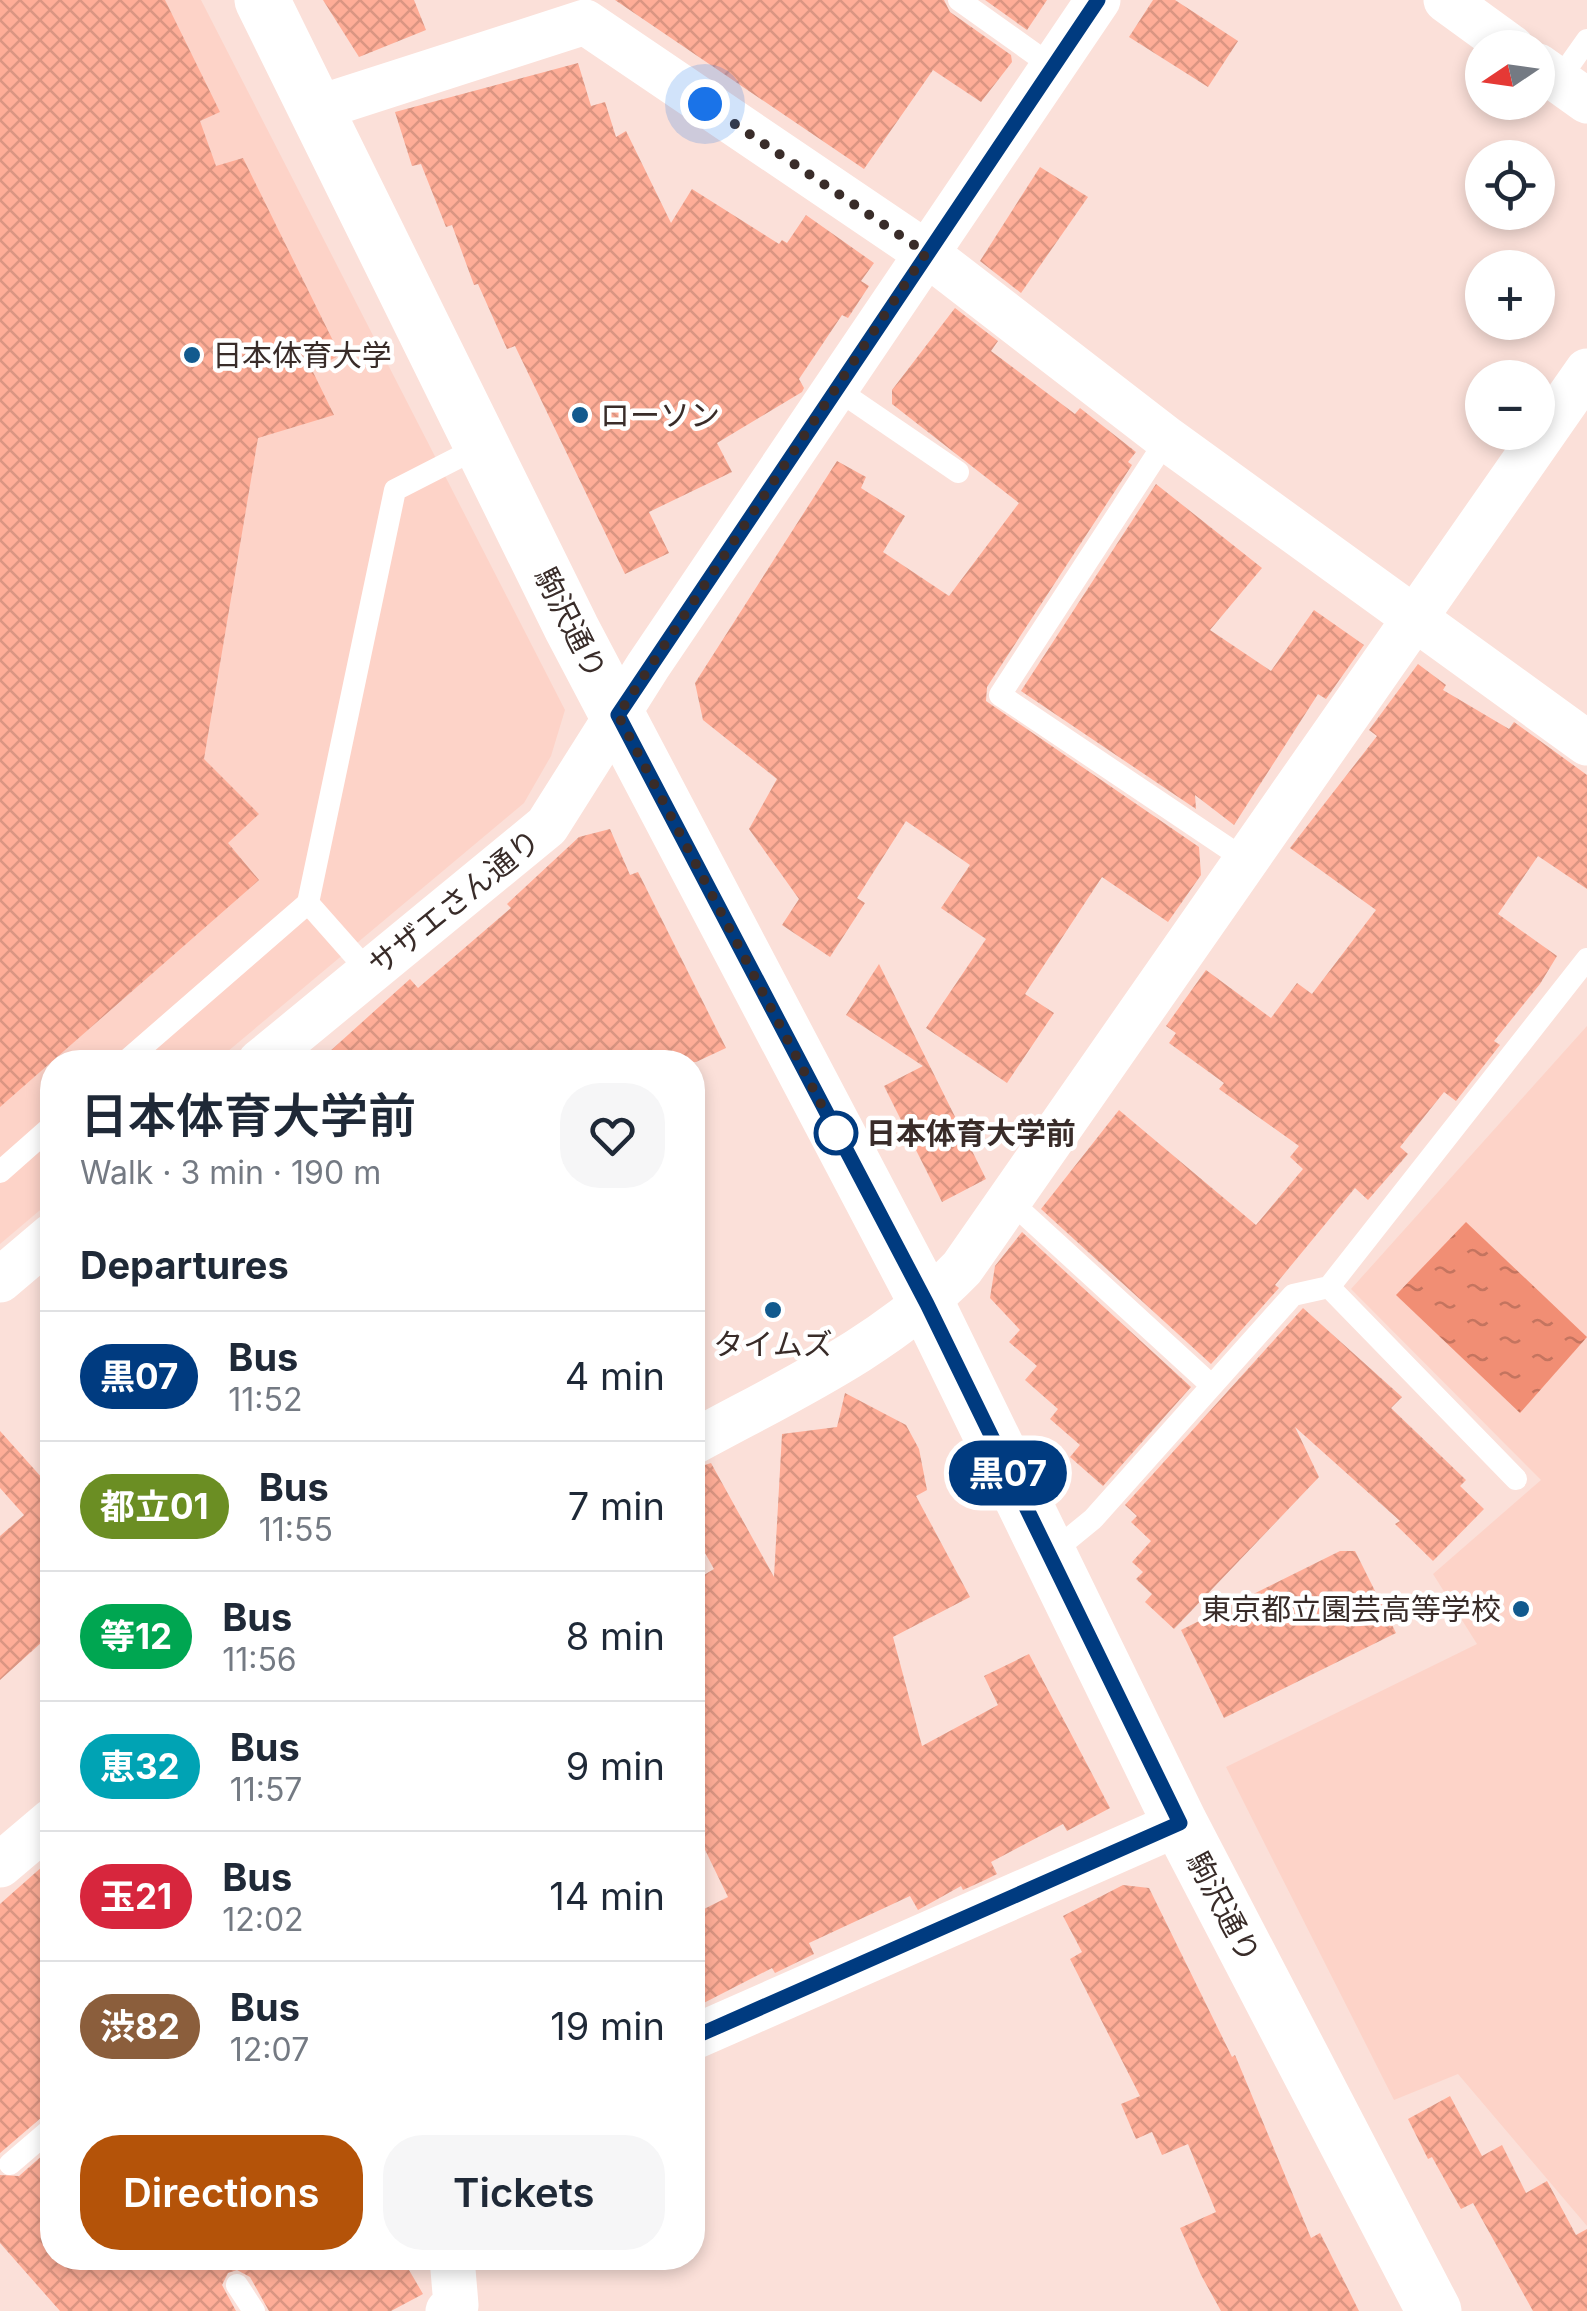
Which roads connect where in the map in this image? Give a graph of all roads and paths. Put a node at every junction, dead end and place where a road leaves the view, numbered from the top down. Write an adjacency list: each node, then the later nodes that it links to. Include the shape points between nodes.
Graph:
1 (262, 0): 9 (main road, 駒沢通り)
2 (959, 0): 7 (lane)
3 (1098, 0): 7 (street, サザエさん通り)
4 (1446, 0): 5 (street)
5 (1487, 30)
6 (1587, 40): 8 (lane)
7 (1053, 67): 10 (street, サザエさん通り)
8 (1561, 83)
9 (318, 108): 10 (street, via 585,22); 14 (main road, 駒沢通り)
10 (926, 253): 12 (street, サザエさん通り); 13 (street)
11 (1587, 372): 16 (street)
12 (835, 388): 15 (lane); 17 (street, サザエさん通り)
13 (1167, 439): 16 (street); 19 (lane, via 1000,695)
14 (483, 445): 17 (main road, 駒沢通り); 20 (lane, via 395,490)
15 (958, 472)
16 (1414, 618): 18 (street); 19 (street)
17 (618, 715): 22 (street, サザエさん通り, via 547,826); 31 (main road, 駒沢通り)
18 (1587, 743)
19 (1246, 861): 27 (street)
20 (308, 903): 22 (lane); 23 (lane)
21 (1587, 959): 30 (lane)
22 (369, 972): 24 (street, サザエさん通り)
23 (139, 1050)
24 (275, 1050)
25 (40, 1137): 26 (lane)
26 (0, 1172)
27 (1010, 1200): 31 (street); 32 (lane)
28 (40, 1256): 29 (street)
29 (0, 1280)
30 (1329, 1287): 32 (lane, via 1293,1294); 34 (lane)
31 (927, 1304): 33 (street, via 889,1334); 35 (main road, 駒沢通り)
32 (1211, 1385): 35 (lane, via 1092,1519)
33 (705, 1436)
34 (1516, 1479)
35 (1048, 1555): 36 (main road, 駒沢通り)
36 (1180, 1823): 39 (street); 46 (main road, 駒沢通り)
37 (40, 1831): 38 (street)
38 (0, 1865)
39 (705, 2032)
40 (40, 2138): 41 (lane)
41 (10, 2164)
42 (453, 2270): 44 (street)
43 (237, 2285): 45 (lane)
44 (456, 2309)
45 (254, 2311)
46 (1434, 2311)

